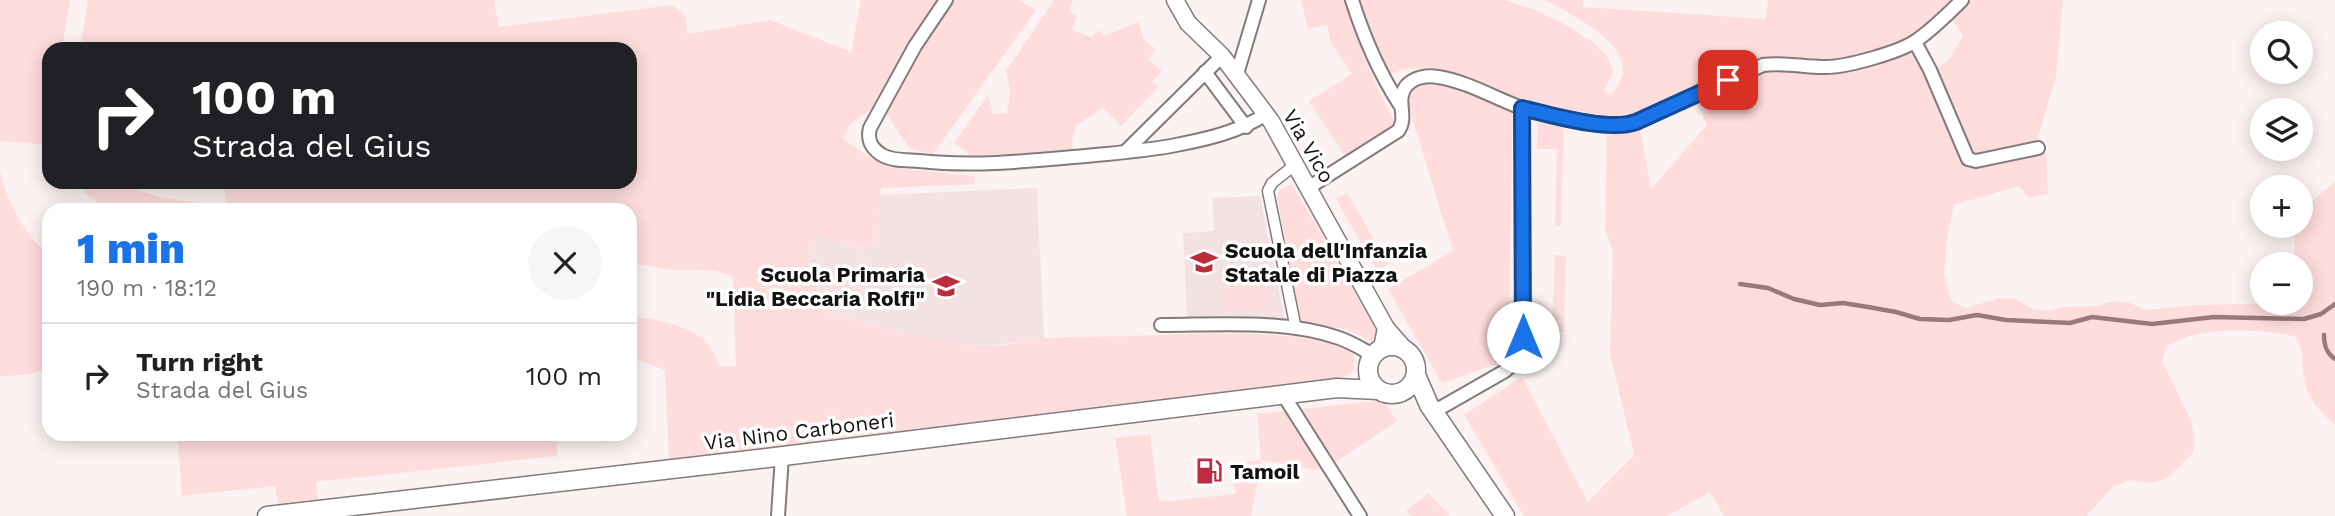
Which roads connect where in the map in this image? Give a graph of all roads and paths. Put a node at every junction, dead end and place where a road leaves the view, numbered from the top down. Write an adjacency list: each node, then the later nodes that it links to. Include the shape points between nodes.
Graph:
1 (946, 0): 15 (street, via 871,125 869,139 874,148 895,159 967,164)
2 (1175, 0): 7 (street, Via Vico, via 1188,23)
3 (1259, 0): 9 (street)
4 (1352, 0): 10 (street, via 1364,40)
5 (1962, 0): 6 (street)
6 (1915, 42): 11 (street, via 1841,66 1763,65 1624,125); 14 (street, via 1968,159)
7 (1222, 56): 8 (street); 9 (street, Via Vico)
8 (1205, 72): 13 (street); 15 (street)
9 (1237, 74): 12 (street, Via Vico)
10 (1400, 105): 11 (street, via 1407,86 1428,76); 17 (street, via 1403,123 1398,131)
11 (1522, 108): 28 (street, via 1521,351 1505,371)
12 (1266, 114): 13 (street); 16 (street, Via Vico)
13 (1246, 127): 15 (street)
14 (2038, 148)
15 (1125, 152)
16 (1296, 164): 17 (street, Via Vico); 20 (street, via 1268,191)
17 (1308, 188): 19 (street, Via Vico)
18 (1161, 325): 20 (street)
19 (1385, 328): 21 (street, Via Vico); 22 (street)
20 (1296, 329): 22 (street, via 1341,338)
21 (1406, 351): 22 (main road, via 1394,346); 23 (main road, via 1415,361)
22 (1374, 359): 24 (main road, Via Nino Carboneri, via 1362,377); 25 (main road, via 1369,379)
23 (1416, 375): 26 (main road, via 1410,387); 28 (main road)
24 (1337, 388): 25 (main road, Via Nino Carboneri); 27 (main road, Via Nino Carboneri)
25 (1378, 390): 26 (main road, Via Nino Carboneri)
26 (1399, 394): 28 (main road, Via Nino Carboneri)
27 (1284, 396): 29 (main road, Via Nino Carboneri); 32 (street)
28 (1432, 408): 33 (main road)
29 (782, 456): 30 (main road, Via Nino Carboneri); 31 (street)
30 (268, 516)
31 (778, 516)
32 (1360, 516)
33 (1505, 516)

